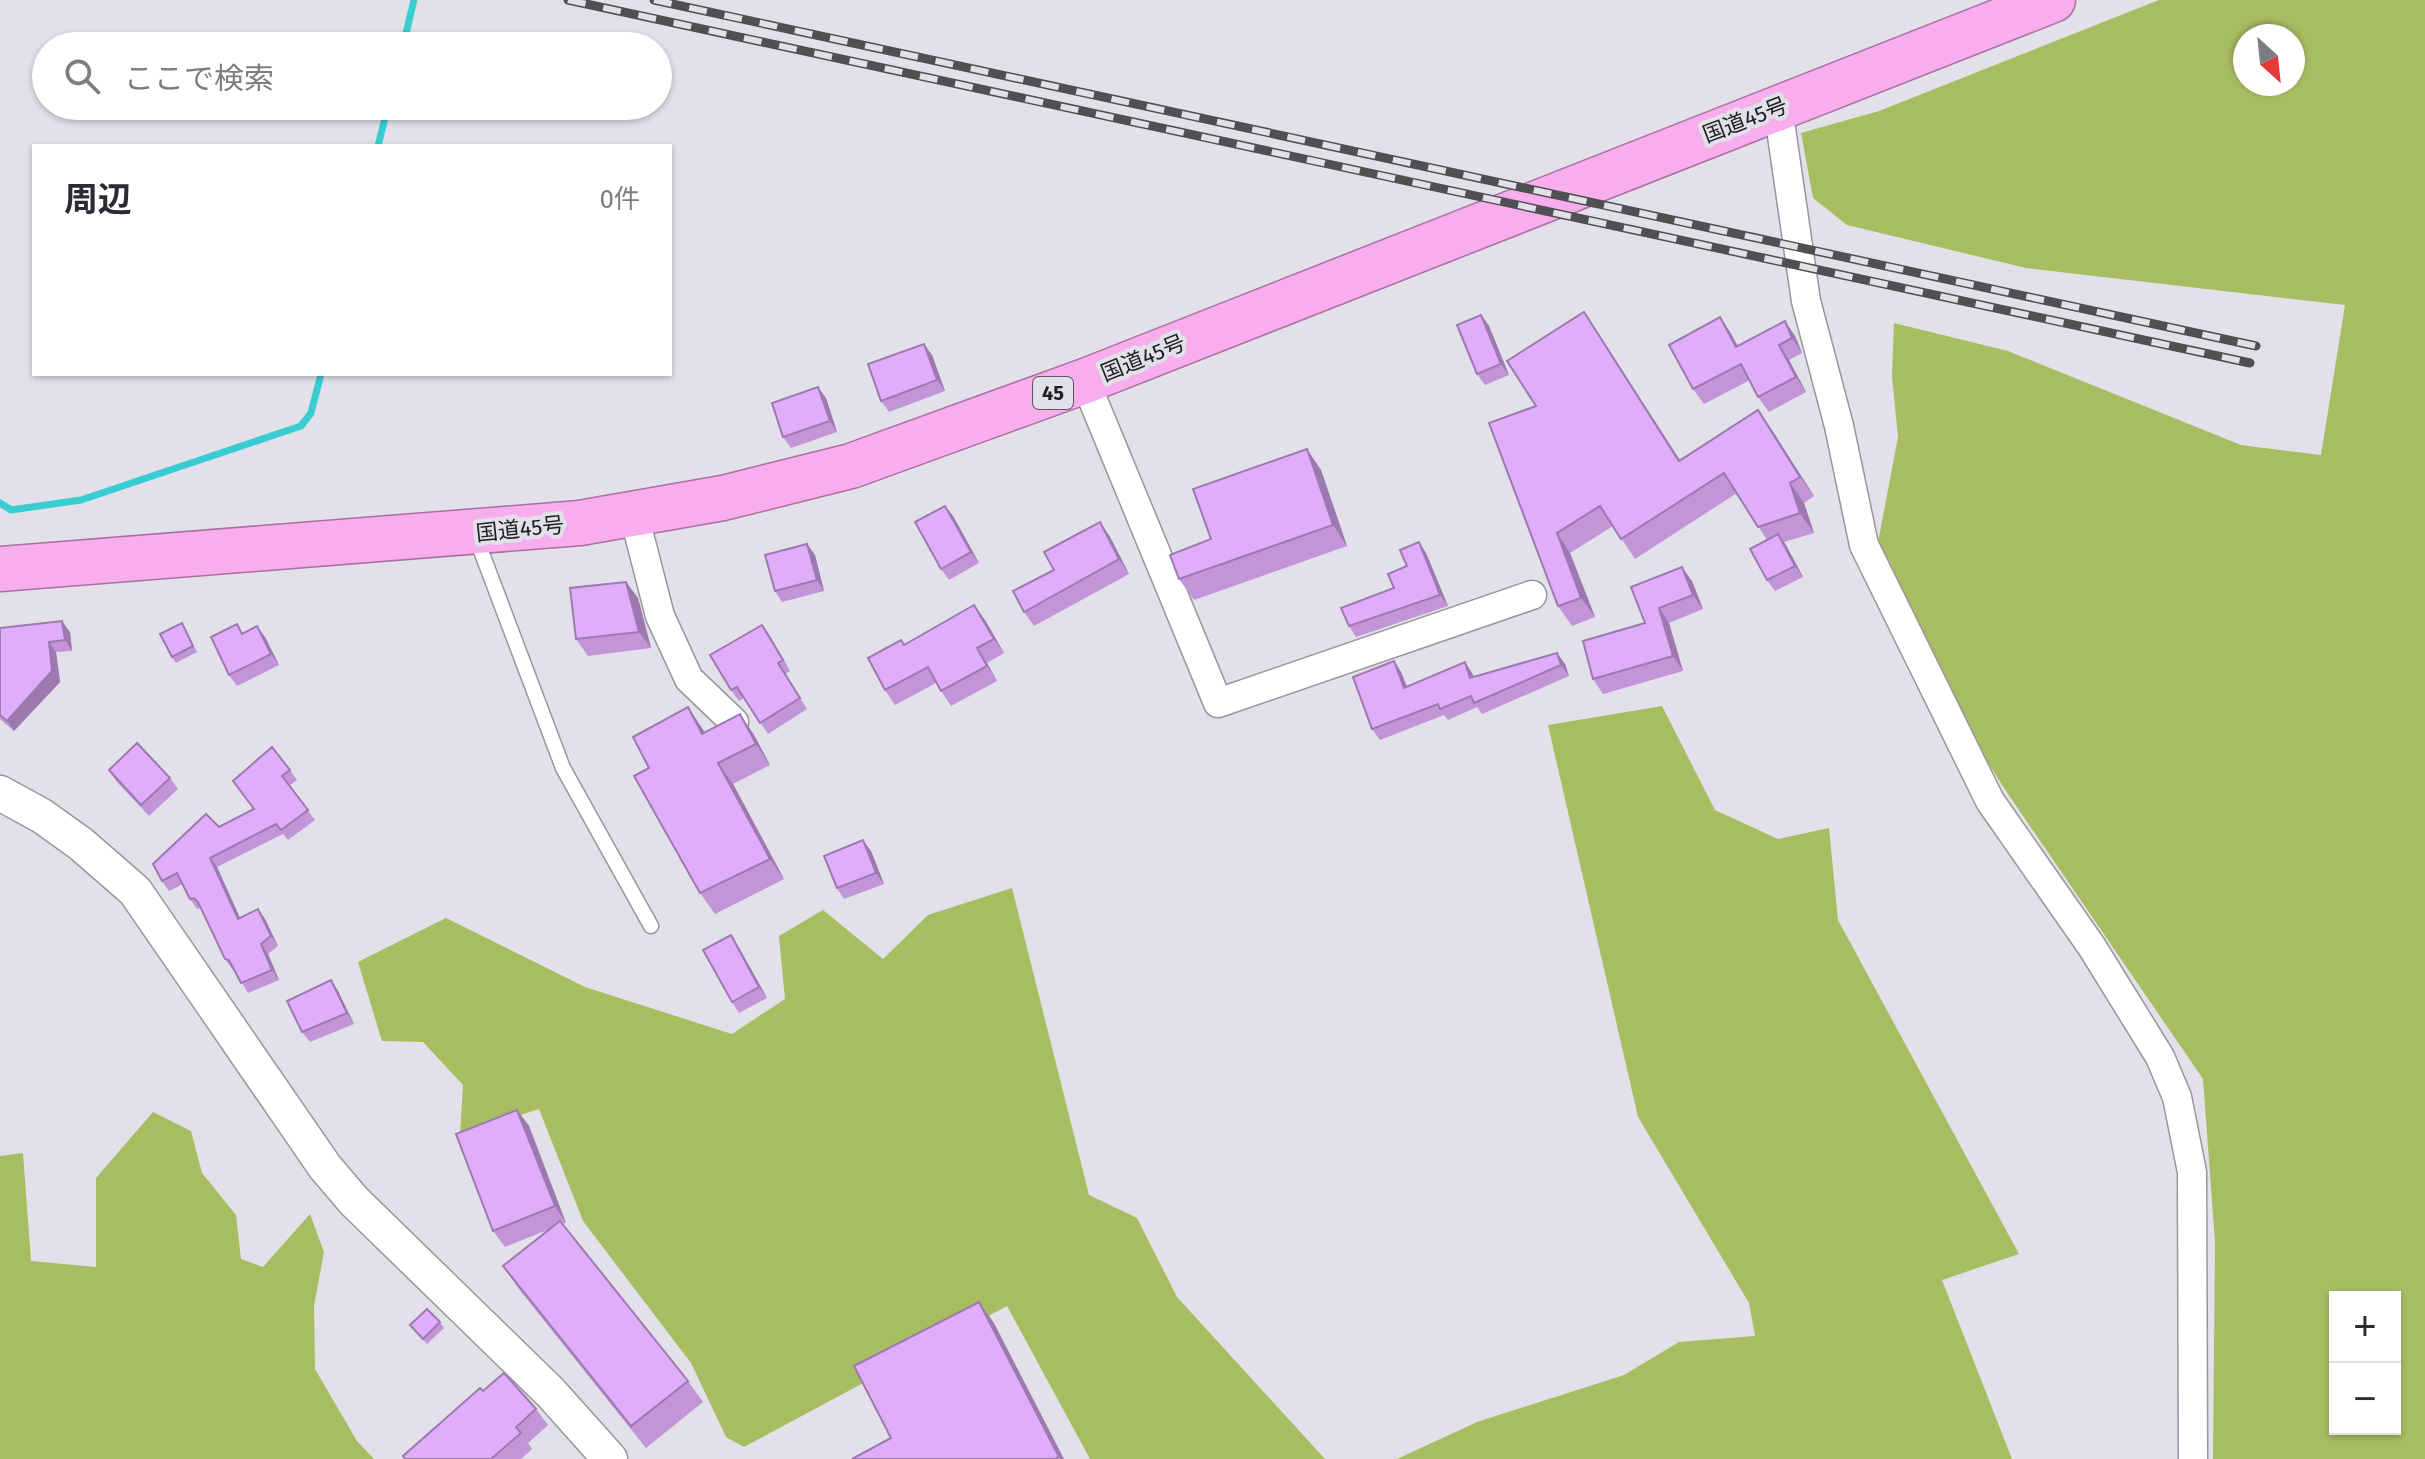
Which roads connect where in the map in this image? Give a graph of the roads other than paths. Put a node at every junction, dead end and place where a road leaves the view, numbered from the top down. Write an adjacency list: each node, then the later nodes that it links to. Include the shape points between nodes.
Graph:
1 (2053, 0): 2 (highway, 国道45号 / 45)
2 (1778, 108): 3 (highway, 国道45号 / 45); 12 (street, via 1806,301 1864,545 1990,801 2092,947 2160,1057 2177,1097 2192,1172)
3 (1085, 381): 4 (highway, 国道45号 / 45, via 851,466); 7 (street, via 1218,703)
4 (634, 515): 5 (highway, 国道45号 / 45); 8 (street, via 660,616 689,679)
5 (474, 534): 6 (highway, 国道45号 / 45); 10 (lane, via 563,768)
6 (0, 569)
7 (1532, 595)
8 (734, 722)
9 (0, 793): 11 (street, via 81,844 135,891 325,1167)
10 (651, 926)
11 (610, 1459)
12 (2193, 1459)

